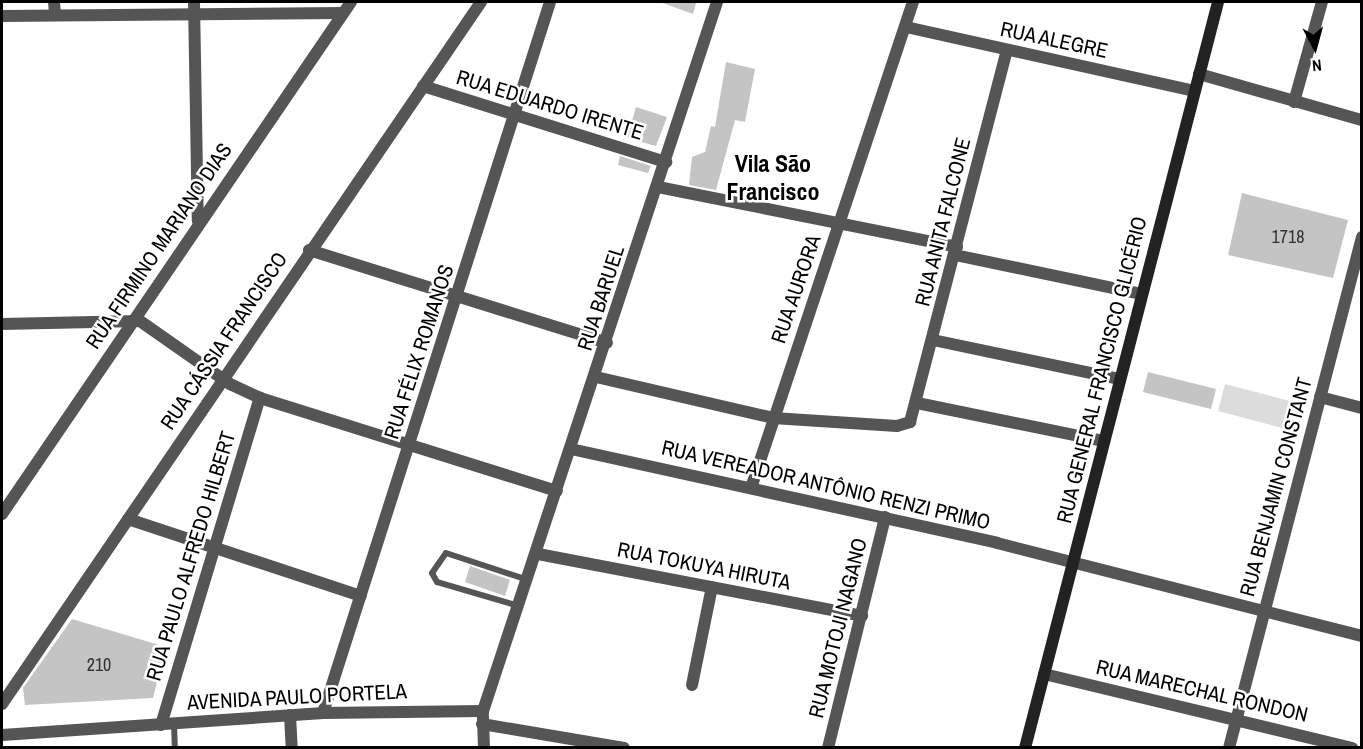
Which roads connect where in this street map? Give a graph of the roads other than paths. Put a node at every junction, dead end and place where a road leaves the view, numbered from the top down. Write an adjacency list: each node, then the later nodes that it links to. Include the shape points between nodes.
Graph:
1 (351, 2): 11 (street, RUA FIRMINO MARIANO DIAS)
2 (481, 2): 16 (street, RUA CÁSSIA FRANCISCO)
3 (550, 2): 19 (street, RUA FÉLIX ROMANOS)
4 (717, 2): 21 (street, RUA BARUEL)
5 (914, 2): 13 (street, RUA AURORA)
6 (1218, 2): 15 (main road, RUA GENERAL FRANCISCO GLICÉRIO)
7 (1322, 2): 18 (street)
8 (318, 6): 9 (street); 11 (street)
9 (195, 7): 10 (street); 23 (street)
10 (55, 8): 12 (street)
11 (343, 13): 23 (street, RUA FIRMINO MARIANO DIAS)
12 (2, 16)
13 (906, 27): 14 (street, RUA ALEGRE); 24 (street, RUA AURORA)
14 (1007, 50): 17 (street, RUA ALEGRE); 27 (street, RUA ANITA FALCONE)
15 (1199, 74): 17 (main road, RUA GENERAL FRANCISCO GLICÉRIO); 18 (street)
16 (423, 86): 19 (street, RUA EDUARDO IRENTE); 26 (street, RUA CÁSSIA FRANCISCO)
17 (1194, 91): 29 (main road, RUA GENERAL FRANCISCO GLICÉRIO)
18 (1294, 102): 20 (street)
19 (513, 114): 21 (street, RUA EDUARDO IRENTE); 28 (street, RUA FÉLIX ROMANOS)
20 (1362, 120)
21 (666, 162): 22 (street, RUA BARUEL)
22 (658, 188): 24 (street); 33 (street, RUA BARUEL)
23 (198, 221): 30 (street, RUA FIRMINO MARIANO DIAS)
24 (838, 225): 27 (street); 41 (street, RUA AURORA)
25 (1362, 237): 37 (street, RUA BENJAMIN CONSTANT)
26 (309, 250): 28 (street); 35 (street, RUA CÁSSIA FRANCISCO)
27 (956, 251): 29 (street); 32 (street, RUA ANITA FALCONE)
28 (459, 294): 33 (street); 43 (street, RUA FÉLIX ROMANOS)
29 (1142, 294): 36 (main road, RUA GENERAL FRANCISCO GLICÉRIO)
30 (134, 320): 31 (street); 35 (street); 47 (street, RUA FIRMINO MARIANO DIAS)
31 (2, 324)
32 (933, 340): 36 (street); 39 (street, RUA ANITA FALCONE)
33 (607, 343): 34 (street, RUA BARUEL)
34 (596, 377): 41 (street); 44 (street, RUA BARUEL)
35 (222, 378): 38 (street); 49 (street, RUA CÁSSIA FRANCISCO)
36 (1120, 379): 42 (main road, RUA GENERAL FRANCISCO GLICÉRIO)
37 (1320, 397): 40 (street); 57 (street, RUA BENJAMIN CONSTANT)
38 (260, 398): 43 (street); 50 (street, RUA PAULO ALFREDO HILBERT)
39 (917, 403): 41 (street, via 910,422 897,426); 42 (street)
40 (1362, 408)
41 (773, 418): 45 (street, RUA AURORA)
42 (1104, 441): 52 (main road, RUA GENERAL FRANCISCO GLICÉRIO)
43 (410, 445): 46 (street); 55 (street, RUA FÉLIX ROMANOS)
44 (571, 449): 45 (street, RUA VEREADOR ANTÔNIO RENZI PRIMO); 46 (street, RUA BARUEL)
45 (751, 488): 48 (street, RUA VEREADOR ANTÔNIO RENZI PRIMO)
46 (557, 491): 51 (street, RUA BARUEL)
47 (2, 514)
48 (885, 517): 52 (street, RUA VEREADOR ANTÔNIO RENZI PRIMO); 58 (street, RUA MOTOJI NAGANO)
49 (129, 519): 50 (street); 62 (street, RUA CÁSSIA FRANCISCO)
50 (212, 548): 55 (street); 67 (street, RUA PAULO ALFREDO HILBERT)
51 (538, 554): 53 (street, RUA BARUEL); 54 (street, RUA TOKUYA HIRUTA)
52 (1072, 562): 57 (street, RUA VEREADOR ANTÔNIO RENZI PRIMO); 60 (main road, RUA GENERAL FRANCISCO GLICÉRIO)
53 (529, 580): 56 (street, RUA BARUEL); 56 (lane, via 446,554 435,565 436,582)
54 (712, 587): 58 (street, RUA TOKUYA HIRUTA); 61 (street)
55 (361, 596): 64 (street, RUA FÉLIX ROMANOS)
56 (520, 606): 63 (street)
57 (1264, 610): 59 (street, RUA VEREADOR ANTÔNIO RENZI PRIMO); 66 (street, RUA BENJAMIN CONSTANT)
58 (862, 616): 74 (street, RUA MOTOJI NAGANO)
59 (1362, 636)
60 (1044, 674): 66 (street, RUA MARECHAL RONDON); 75 (main road, RUA GENERAL FRANCISCO GLICÉRIO)
61 (692, 685)
62 (2, 704)
63 (483, 711): 64 (street, AVENIDA PAULO PORTELA); 68 (street)
64 (323, 713): 65 (street, AVENIDA PAULO PORTELA)
65 (290, 715): 67 (street, AVENIDA PAULO PORTELA); 71 (street)
66 (1236, 718): 76 (street, RUA BENJAMIN CONSTANT); 77 (street, RUA MARECHAL RONDON)
67 (167, 724): 69 (street, AVENIDA PAULO PORTELA); 70 (lane)
68 (482, 724): 72 (street); 73 (street)
69 (2, 735)
70 (175, 747)
71 (292, 747)
72 (484, 747)
73 (624, 747)
74 (828, 747)
75 (1025, 747)
76 (1228, 747)
77 (1352, 747)

